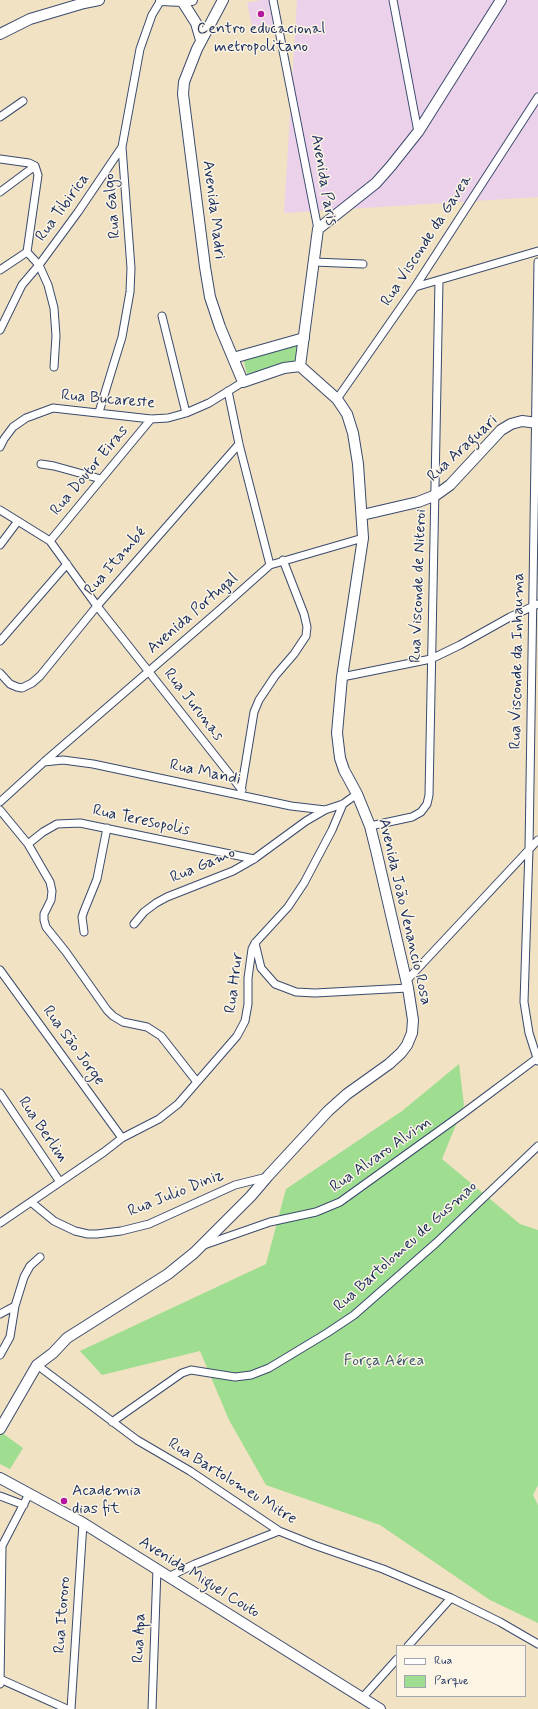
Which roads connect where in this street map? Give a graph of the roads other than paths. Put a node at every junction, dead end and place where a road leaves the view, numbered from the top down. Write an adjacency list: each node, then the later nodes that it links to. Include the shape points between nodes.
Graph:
1 (99, 0): 8 (main road, via 30,19)
2 (161, 0): 7 (main road); 14 (street, Rua Galgo, via 152,15 140,49)
3 (223, 0): 9 (main road, Avenida Madri)
4 (274, 0): 18 (street, Avenida Paris)
5 (393, 0): 13 (street)
6 (501, 0): 13 (main road)
7 (187, 1): 9 (main road)
8 (0, 34)
9 (201, 40): 31 (main road, Avenida Madri, via 184,82 184,109 210,297)
10 (538, 96): 27 (street, Rua Visconde da Gavea)
11 (23, 101): 12 (street)
12 (0, 116)
13 (418, 132): 18 (main road, via 376,183)
14 (122, 147): 24 (street, Rua Tibirica); 37 (street, Rua Galgo, via 131,268 130,292 122,337)
15 (0, 160): 16 (street, via 29,162)
16 (35, 166): 17 (street); 20 (street, via 38,175 37,186)
17 (0, 192)
18 (318, 229): 21 (main road, Avenida Paris)
19 (538, 250): 26 (street)
20 (27, 252): 24 (street); 25 (street)
21 (314, 262): 23 (street); 30 (main road, Avenida Paris)
22 (538, 262): 40 (street, Rua Visconde da Inhauma)
23 (363, 264)
24 (39, 265): 29 (street, Rua Tibirica, via 22,285); 33 (street, via 54,308)
25 (0, 270)
26 (439, 280): 27 (street); 45 (street, Rua Visconde de Niteroi)
27 (415, 287): 36 (street, Rua Visconde da Gavea)
28 (162, 316): 38 (street)
29 (0, 330)
30 (304, 338): 31 (main road); 32 (main road, Avenida Paris)
31 (233, 358): 34 (main road, Avenida Madri)
32 (300, 366): 34 (main road, via 284,368); 36 (main road, Avenida João Venancio Rosa)
33 (54, 367)
34 (243, 382): 35 (street, Rua Bucareste)
35 (228, 391): 38 (street, Rua Bucareste); 41 (street)
36 (337, 399): 47 (main road, Avenida João Venancio Rosa, via 353,433)
37 (98, 412): 39 (street, Rua Bucareste); 42 (street, Rua Bucareste, via 53,408 26,418 13,427)
38 (186, 414): 39 (street, Rua Bucareste)
39 (151, 419): 44 (street, Rua Doutor Eiras)
40 (536, 422): 45 (main road, Rua Araguari, via 517,422 501,430 450,485); 55 (street, Rua Visconde da Inhauma)
41 (239, 444): 54 (street); 56 (street, Rua Itambé)
42 (0, 447)
43 (42, 464): 44 (street)
44 (101, 479): 50 (street, Rua Doutor Eiras)
45 (436, 495): 47 (main road, Rua Araguari, via 418,502); 58 (street, Rua Visconde de Niteroi)
46 (0, 510): 48 (street)
47 (362, 515): 49 (main road, Avenida João Venancio Rosa)
48 (18, 521): 50 (street); 51 (street)
49 (363, 538): 52 (street, Avenida Portugal); 61 (main road, Avenida João Venancio Rosa)
50 (50, 541): 53 (street, Rua Jurunas)
51 (0, 546)
52 (283, 560): 54 (street, Avenida Portugal); 63 (street, via 304,614 306,636 259,700 254,712)
53 (67, 564): 56 (street, Rua Jurunas); 57 (street)
54 (270, 565): 59 (street, Avenida Portugal)
55 (536, 605): 58 (street); 73 (street, Rua Visconde da Inhauma)
56 (97, 606): 59 (street, Rua Jurunas); 60 (street, Rua Itambé, via 32,683 22,688 17,687 10,684)
57 (0, 641)
58 (431, 659): 61 (street); 69 (street, Rua Visconde de Niteroi, via 427,804 421,812 412,817)
59 (148, 671): 62 (street, Avenida Portugal); 63 (street, Rua Jurunas)
60 (0, 673)
61 (342, 677): 64 (main road, Avenida João Venancio Rosa, via 337,733 340,758)
62 (44, 762): 63 (street, Rua Mandi, via 63,760 93,764); 65 (street, Avenida Portugal)
63 (241, 792): 68 (street, Rua Mandi, via 291,806)
64 (357, 794): 66 (street, Rua Mandi); 69 (main road, Avenida João Venancio Rosa)
65 (0, 802)
66 (343, 804): 68 (street, Rua Mandi); 77 (street, Rua Hrur, via 304,883 288,907)
67 (0, 810): 72 (street)
68 (325, 810): 74 (street, Rua Gamo)
69 (370, 826): 79 (main road, Avenida João Venancio Rosa)
70 (107, 828): 72 (street, Rua Teresopolis, via 80,823 57,824); 74 (street, Rua Teresopolis); 76 (street, via 97,879 82,917)
71 (538, 840): 73 (street)
72 (28, 844): 81 (street, via 46,874 52,891 51,900 44,914 46,927 107,1010 123,1022 147,1027 161,1036)
73 (529, 849): 79 (street); 80 (street, Rua Visconde da Inhauma, via 524,1002)
74 (254, 859): 75 (street, Rua Gamo, via 227,874 167,897 144,912)
75 (134, 924)
76 (84, 932)
77 (255, 943): 79 (street, via 260,968 275,984 296,992 314,993); 81 (street, Rua Hrur, via 250,959 245,1021 237,1036)
78 (0, 970): 83 (street, Rua São Jorge)
79 (408, 984): 85 (main road, Avenida João Venancio Rosa, via 413,1020 412,1033 407,1045 389,1064 328,1111)
80 (537, 1060): 89 (street, Rua Alvaro Alvim, via 340,1202 316,1212 270,1222)
81 (197, 1082): 83 (street, Rua Hrur, via 178,1104 159,1119)
82 (0, 1094): 86 (street, Rua Berlim)
83 (122, 1138): 86 (street, Rua Hrur)
84 (538, 1146): 95 (street, Rua Bartolomeu de Gusmao, via 430,1248 354,1315 327,1333 251,1376 235,1377 191,1370 182,1373)
85 (268, 1176): 87 (street, Rua Julio Diniz, via 235,1185 149,1224 97,1234 75,1231 54,1221); 89 (main road, Avenida João Venancio Rosa)
86 (60, 1182): 87 (street, Rua Hrur)
87 (31, 1202): 88 (street, Rua Hrur)
88 (0, 1223)
89 (202, 1245): 94 (main road, Avenida João Venancio Rosa, via 168,1274 67,1338 53,1354)
90 (40, 1257): 91 (street, via 24,1276)
91 (15, 1306): 92 (street); 93 (street, via 10,1337)
92 (0, 1314)
93 (0, 1355)
94 (36, 1365): 95 (street, Rua Bartolomeu Mitre); 96 (main road, Avenida João Venancio Rosa)
95 (112, 1422): 102 (street, Rua Bartolomeu Mitre)
96 (0, 1429)
97 (0, 1478): 98 (main road, Avenida Miguel Couto)
98 (29, 1494): 100 (street); 101 (main road, Avenida Miguel Couto)
99 (0, 1496): 100 (street)
100 (24, 1505): 103 (street)
101 (83, 1523): 104 (main road, Avenida Miguel Couto); 115 (street, Rua Itororo)
102 (279, 1531): 105 (street); 107 (street, Rua Bartolomeu Mitre, via 383,1568)
103 (1, 1547): 106 (street)
104 (157, 1569): 105 (main road, Avenida Miguel Couto); 116 (street, Rua Apa)
105 (168, 1577): 113 (main road, Avenida Miguel Couto)
106 (1, 1598): 111 (street)
107 (451, 1598): 108 (street, Rua Bartolomeu Mitre); 109 (street)
108 (538, 1644)
109 (409, 1645)
110 (396, 1660): 113 (street)
111 (0, 1679): 112 (street); 114 (street)
112 (0, 1684)
113 (363, 1698): 117 (main road, Avenida Miguel Couto)
114 (67, 1709)
115 (71, 1709)
116 (152, 1709)
117 (380, 1709)

